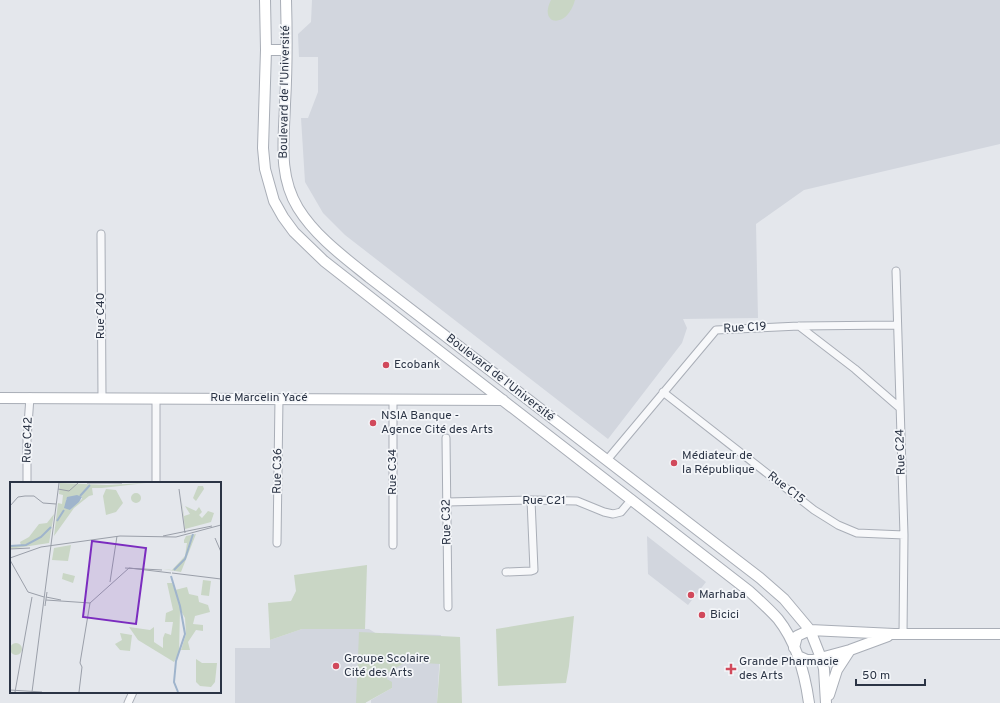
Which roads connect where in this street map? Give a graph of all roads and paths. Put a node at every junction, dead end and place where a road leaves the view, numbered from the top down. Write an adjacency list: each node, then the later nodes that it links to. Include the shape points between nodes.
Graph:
1 (264, 0): 3 (street, Boulevard de l'Université)
2 (286, 0): 4 (street, Boulevard de l'Université)
3 (266, 50): 4 (street); 17 (street, Boulevard de l'Université, via 263,148 265,169 274,201 283,217 294,232 324,261)
4 (286, 50): 9 (street, Boulevard de l'Université, via 282,148 286,182 298,208 320,236 335,250)
5 (101, 234): 13 (street, Rue C40)
6 (896, 270): 7 (street, Rue C24)
7 (897, 324): 8 (street, Rue C19); 18 (street, Rue C24)
8 (799, 326): 10 (street, Rue C19, via 716,330); 18 (street)
9 (512, 388): 17 (street); 20 (street, Boulevard de l'Université)
10 (663, 392): 20 (street, Rue C19); 26 (street, Rue C15, via 814,510 838,525 857,533)
11 (30, 397): 12 (street, Rue Marcelin Yacé); 13 (street, Rue Marcelin Yacé); 21 (street, Rue C42)
12 (0, 398)
13 (102, 398): 14 (street, Rue Marcelin Yacé)
14 (156, 398): 15 (street, Rue Marcelin Yacé); 22 (street)
15 (279, 398): 16 (street, Rue Marcelin Yacé); 27 (street, Rue C36)
16 (393, 399): 17 (street, Rue Marcelin Yacé); 28 (street, Rue C34)
17 (503, 400): 23 (street, Boulevard de l'Université)
18 (900, 408): 26 (street, Rue C24)
19 (446, 438): 25 (street, Rue C32)
20 (607, 460): 31 (street, Boulevard de l'Université, via 760,578 784,599)
21 (27, 482)
22 (156, 482)
23 (632, 499): 24 (street, Rue C21, via 621,512 613,514 578,501); 35 (street, Boulevard de l'Université, via 749,591 778,620 788,633)
24 (531, 500): 25 (street, Rue C21); 29 (street, via 534,570)
25 (447, 502): 30 (street, Rue C32)
26 (904, 535): 32 (street, Rue C24)
27 (277, 543)
28 (393, 545)
29 (506, 572)
30 (448, 607)
31 (810, 630): 32 (street); 35 (street, via 797,636); 36 (street, Boulevard de l'Université)
32 (898, 634): 33 (street); 34 (street)
33 (1000, 634)
34 (850, 650): 36 (street); 40 (street, via 840,663)
35 (796, 652): 36 (street, via 810,661); 39 (street, Boulevard de l'Université, via 806,680)
36 (821, 658): 40 (street, Boulevard de l'Université)
37 (133, 693): 38 (street)
38 (128, 703)
39 (809, 703)
40 (826, 703)

